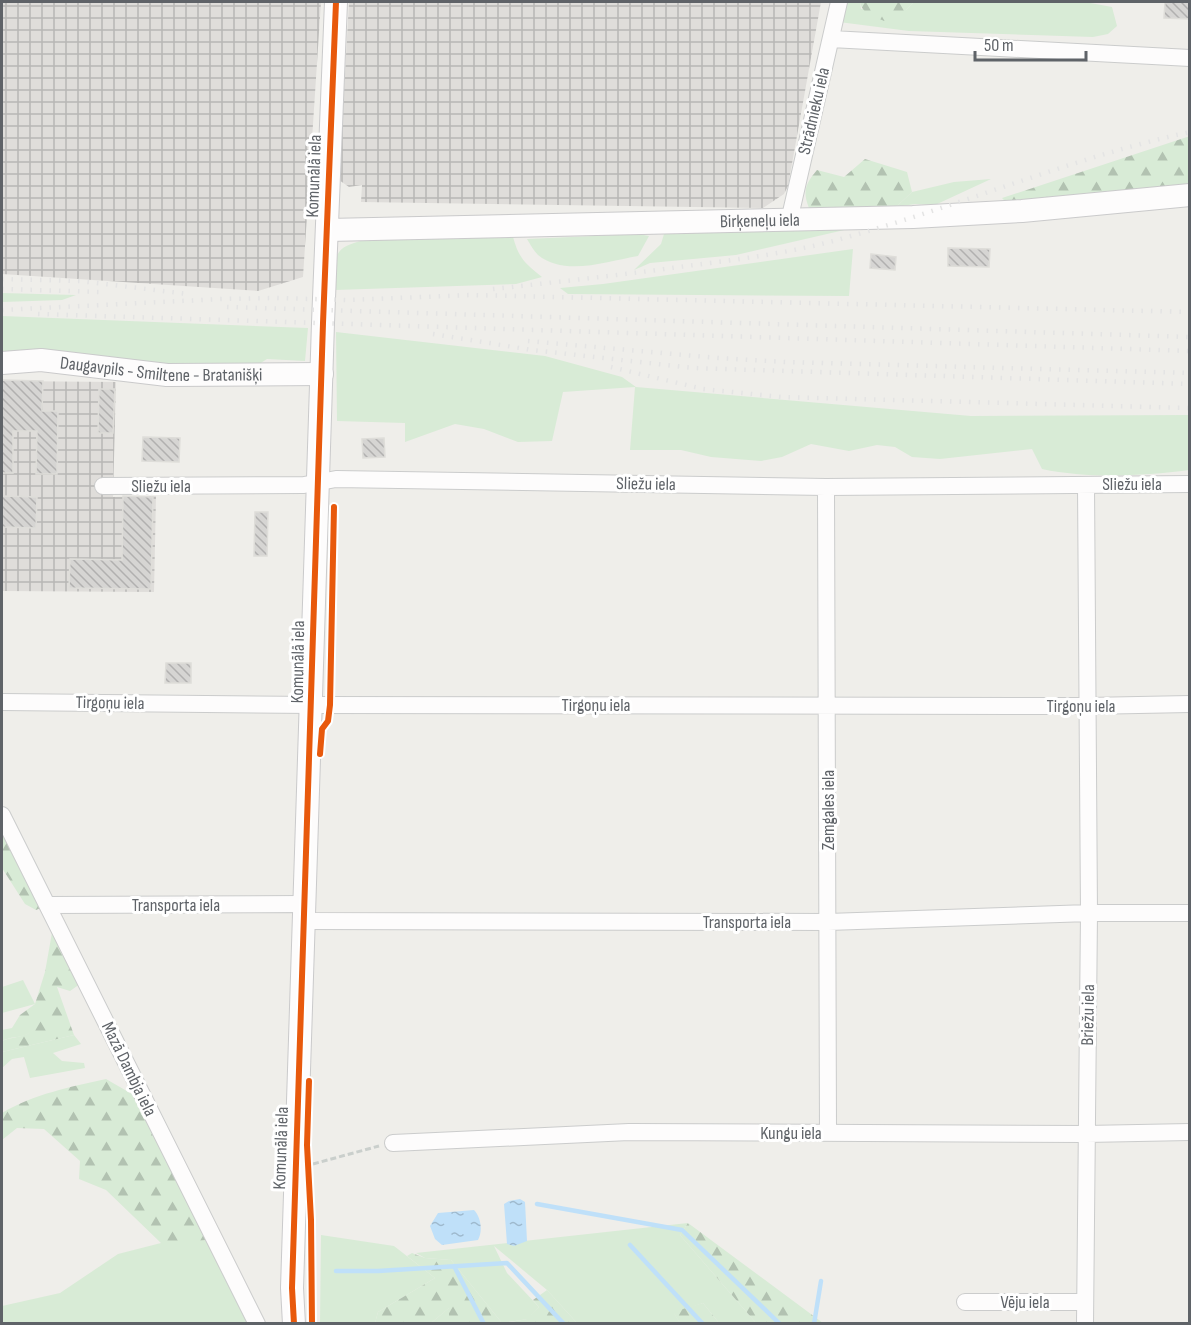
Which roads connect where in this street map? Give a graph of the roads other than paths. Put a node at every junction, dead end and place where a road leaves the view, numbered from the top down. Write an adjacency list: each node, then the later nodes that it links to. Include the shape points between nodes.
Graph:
1 (336, 2): 7 (main road, Komunālā iela)
2 (839, 2): 3 (street, Strādnieku iela)
3 (831, 39): 4 (street); 6 (street, Strādnieku iela)
4 (1190, 58)
5 (1190, 195): 6 (main road, Birķeneļu iela, via 1022,211)
6 (789, 221): 7 (main road, Birķeneļu iela)
7 (328, 230): 9 (main road, Komunālā iela)
8 (2, 363): 9 (main road, Daugavpils - Smiltene - Bratanišķi, via 41,360 166,375)
9 (322, 374): 10 (main road, Komunālā iela)
10 (318, 482): 13 (street, Sliežu iela); 14 (street, Sliežu iela, via 336,479); 17 (main road, Komunālā iela)
11 (1086, 484): 12 (street, Sliežu iela); 14 (street, Sliežu iela); 19 (street, Briežu iela)
12 (1190, 484)
13 (103, 486)
14 (826, 487): 18 (street, Zemgales iela)
15 (2, 702): 17 (street, Tirgoņu iela)
16 (1190, 704): 19 (street, Tirgoņu iela)
17 (312, 705): 18 (street, Tirgoņu iela); 22 (main road, Komunālā iela)
18 (828, 705): 19 (street, Tirgoņu iela); 25 (street, Zemgales iela)
19 (1087, 706): 23 (street, Briežu iela)
20 (2, 815): 21 (street, Mazā Dambja iela)
21 (48, 905): 22 (street, Transporta iela); 32 (street, Mazā Dambja iela)
22 (304, 913): 25 (street, Transporta iela); 33 (main road, Komunālā iela)
23 (1089, 913): 24 (street, Transporta iela); 25 (street, Transporta iela); 28 (street, Briežu iela)
24 (1190, 913)
25 (828, 922): 27 (street, Zemgales iela)
26 (1190, 1132): 28 (street, Kungu iela)
27 (828, 1133): 28 (street, Kungu iela); 29 (street, Kungu iela, via 629,1132)
28 (1086, 1134): 31 (street, Briežu iela)
29 (393, 1143)
30 (965, 1302): 31 (street, Vēju iela)
31 (1085, 1302): 34 (street, Briežu iela)
32 (257, 1323)
33 (294, 1323)
34 (1085, 1323)

